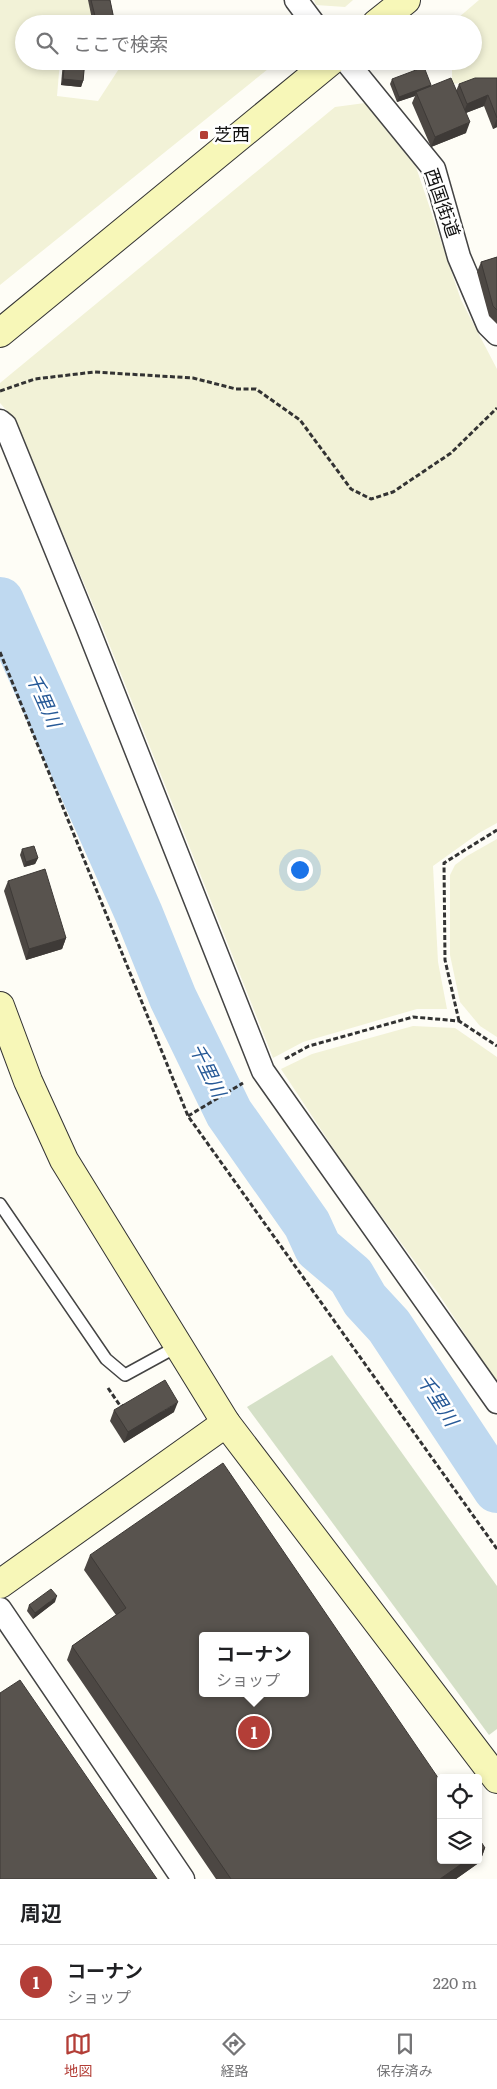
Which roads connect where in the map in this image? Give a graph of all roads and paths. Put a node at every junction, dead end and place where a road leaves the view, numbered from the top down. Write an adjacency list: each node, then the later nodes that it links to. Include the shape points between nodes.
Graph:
1 (296, 0): 3 (street)
2 (406, 0): 4 (street)
3 (307, 15)
4 (387, 15)
5 (320, 70): 7 (street)
6 (353, 70): 8 (street, 西国街道, via 434,169 459,257 488,325)
7 (9, 326)
8 (497, 334)
9 (0, 391): 10 (path, via 34,379 94,372 193,378 236,389 256,389 300,420 351,489 370,499 393,492 451,453)
10 (497, 408)
11 (0, 421): 17 (street, via 5,425 80,608)
12 (0, 652): 18 (path)
13 (497, 830): 15 (path, via 444,863 445,960)
14 (0, 1006): 20 (street, via 28,1081 64,1160)
15 (460, 1021): 16 (path); 17 (path, via 413,1017 309,1046)
16 (497, 1046)
17 (263, 1072): 18 (path); 21 (street)
18 (188, 1116): 23 (path)
19 (0, 1204): 20 (lane, via 106,1360 125,1374)
20 (178, 1346): 22 (street)
21 (497, 1402)
22 (226, 1423): 24 (street); 26 (street)
23 (497, 1549)
24 (0, 1584)
25 (0, 1609): 27 (street)
26 (497, 1779)
27 (184, 1879)

